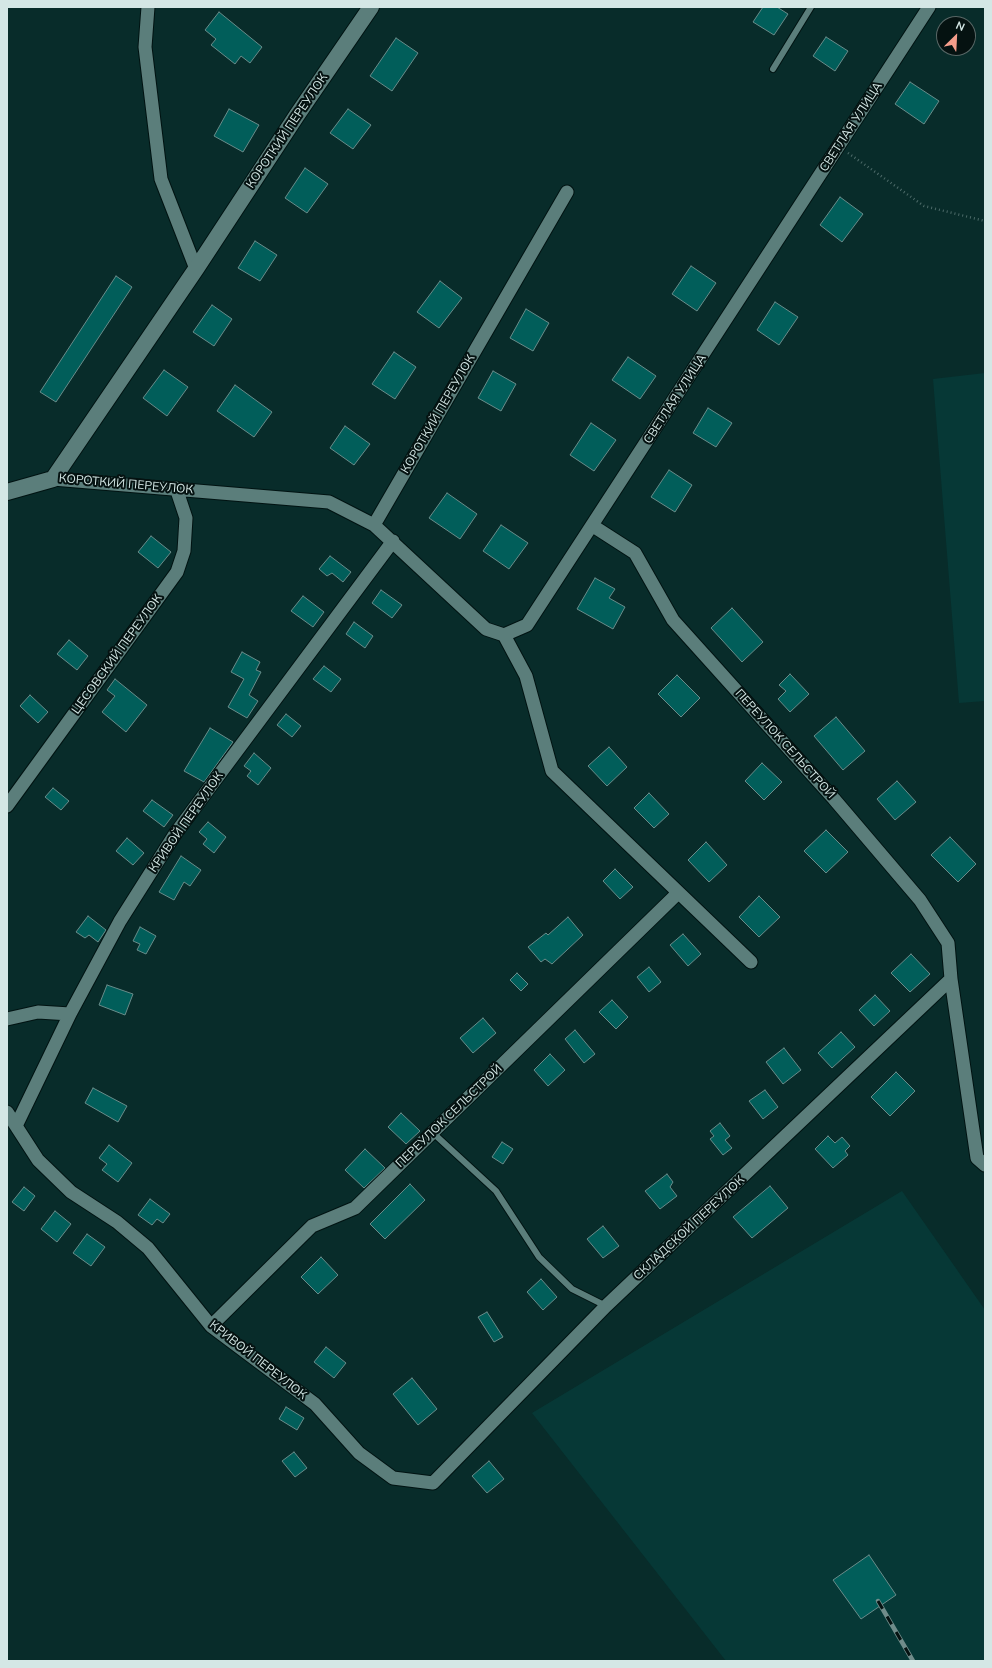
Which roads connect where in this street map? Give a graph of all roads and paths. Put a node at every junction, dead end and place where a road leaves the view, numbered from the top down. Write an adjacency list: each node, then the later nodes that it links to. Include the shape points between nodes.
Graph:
1 (148, 7): 9 (street, via 145,47 161,179)
2 (372, 7): 9 (street, КОРОТКИЙ ПЕРЕУЛОК, via 297,115)
3 (811, 7): 5 (lane)
4 (929, 7): 6 (street, СВЕТЛАЯ УЛИЦА)
5 (773, 69)
6 (838, 146): 8 (path, via 924,206); 14 (street, СВЕТЛАЯ УЛИЦА)
7 (567, 192): 13 (street, КОРОТКИЙ ПЕРЕУЛОК)
8 (985, 222)
9 (196, 269): 10 (street, КОРОТКИЙ ПЕРЕУЛОК)
10 (53, 479): 11 (street, КОРОТКИЙ ПЕРЕУЛОК); 12 (street)
11 (176, 488): 13 (street, КОРОТКИЙ ПЕРЕУЛОК, via 328,502); 17 (street, ЦЕСОВСКИЙ ПЕРЕУЛОК, via 186,518 184,551 177,572)
12 (7, 492)
13 (374, 525): 15 (street)
14 (593, 526): 16 (street, СВЕТЛАЯ УЛИЦА, via 527,624); 20 (street, ПЕРЕУЛОК СЕЛЬСТРОЙ, via 635,553 673,620 834,799 920,900 948,943)
15 (393, 541): 16 (street, via 486,629); 21 (street, КРИВОЙ ПЕРЕУЛОК, via 175,834 120,921)
16 (504, 635): 18 (street, via 526,676 552,771)
17 (7, 806)
18 (678, 893): 19 (street); 25 (street, ПЕРЕУЛОК СЕЛЬСТРОЙ)
19 (751, 962)
20 (951, 979): 26 (street, ПЕРЕУЛОК СЕЛЬСТРОЙ, via 977,1158); 27 (street, СКЛАДСКОЙ ПЕРЕУЛОК)
21 (70, 1014): 22 (street, via 38,1012); 24 (street, КРИВОЙ ПЕРЕУЛОК)
22 (7, 1019)
23 (7, 1112): 24 (street, КРИВОЙ ПЕРЕУЛОК)
24 (16, 1126): 28 (street, КРИВОЙ ПЕРЕУЛОК, via 38,1160 71,1192 117,1222 148,1248)
25 (432, 1132): 27 (lane, via 496,1191 539,1257 572,1289); 28 (street, ПЕРЕУЛОК СЕЛЬСТРОЙ, via 355,1208 312,1226)
26 (985, 1165)
27 (606, 1306): 29 (street, СКЛАДСКОЙ ПЕРЕУЛОК)
28 (211, 1326): 29 (street, КРИВОЙ ПЕРЕУЛОК, via 315,1404 359,1453 393,1478)
29 (433, 1483)

